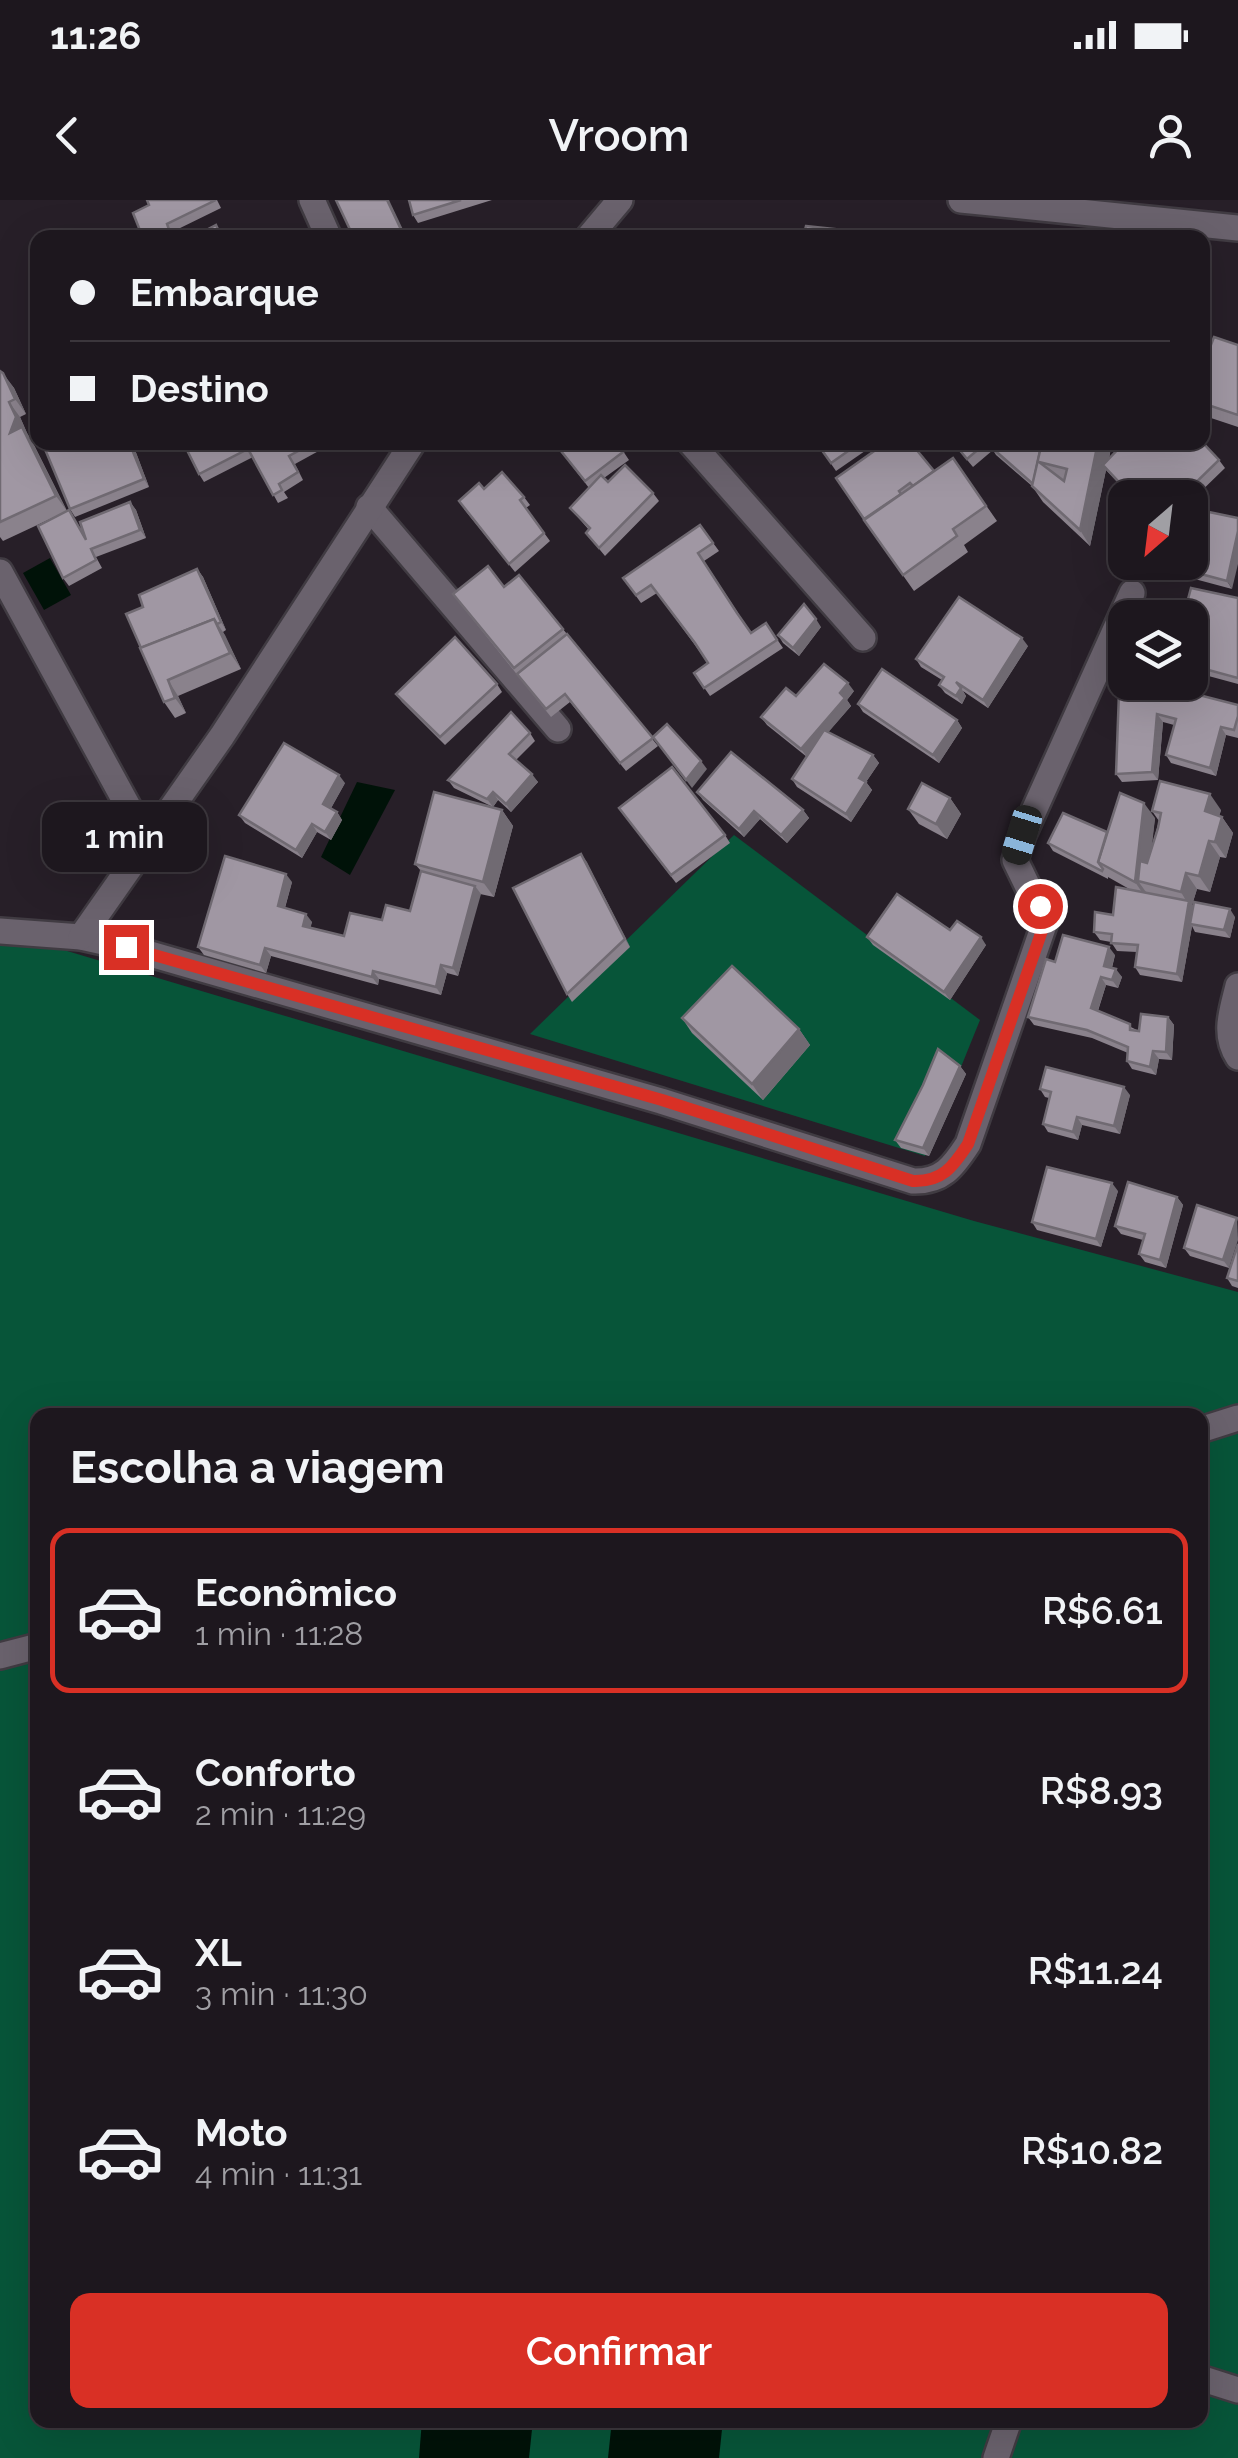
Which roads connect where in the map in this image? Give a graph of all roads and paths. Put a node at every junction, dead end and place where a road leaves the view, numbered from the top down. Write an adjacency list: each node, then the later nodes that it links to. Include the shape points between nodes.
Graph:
1 (312, 200): 5 (street)
2 (620, 200): 6 (street)
3 (961, 200): 4 (street)
4 (1238, 228)
5 (325, 230)
6 (595, 230)
7 (408, 450): 9 (street)
8 (697, 450): 12 (street)
9 (369, 506): 13 (street); 14 (street)
10 (0, 572): 14 (street, via 130,810)
11 (1132, 593): 16 (street, via 1022,835 1015,860 1045,922 968,1144 932,1182)
12 (863, 638)
13 (558, 728)
14 (153, 835): 16 (street)
15 (0, 931): 16 (street)
16 (81, 937)
17 (1238, 986): 18 (street, via 1229,1026)
18 (1238, 1058)
19 (1238, 1418): 20 (street)
20 (1208, 1427)
21 (30, 1648): 22 (street)
22 (0, 1656)
23 (1208, 2381): 24 (street)
24 (1238, 2390)
25 (1005, 2428): 26 (street)
26 (996, 2458)

